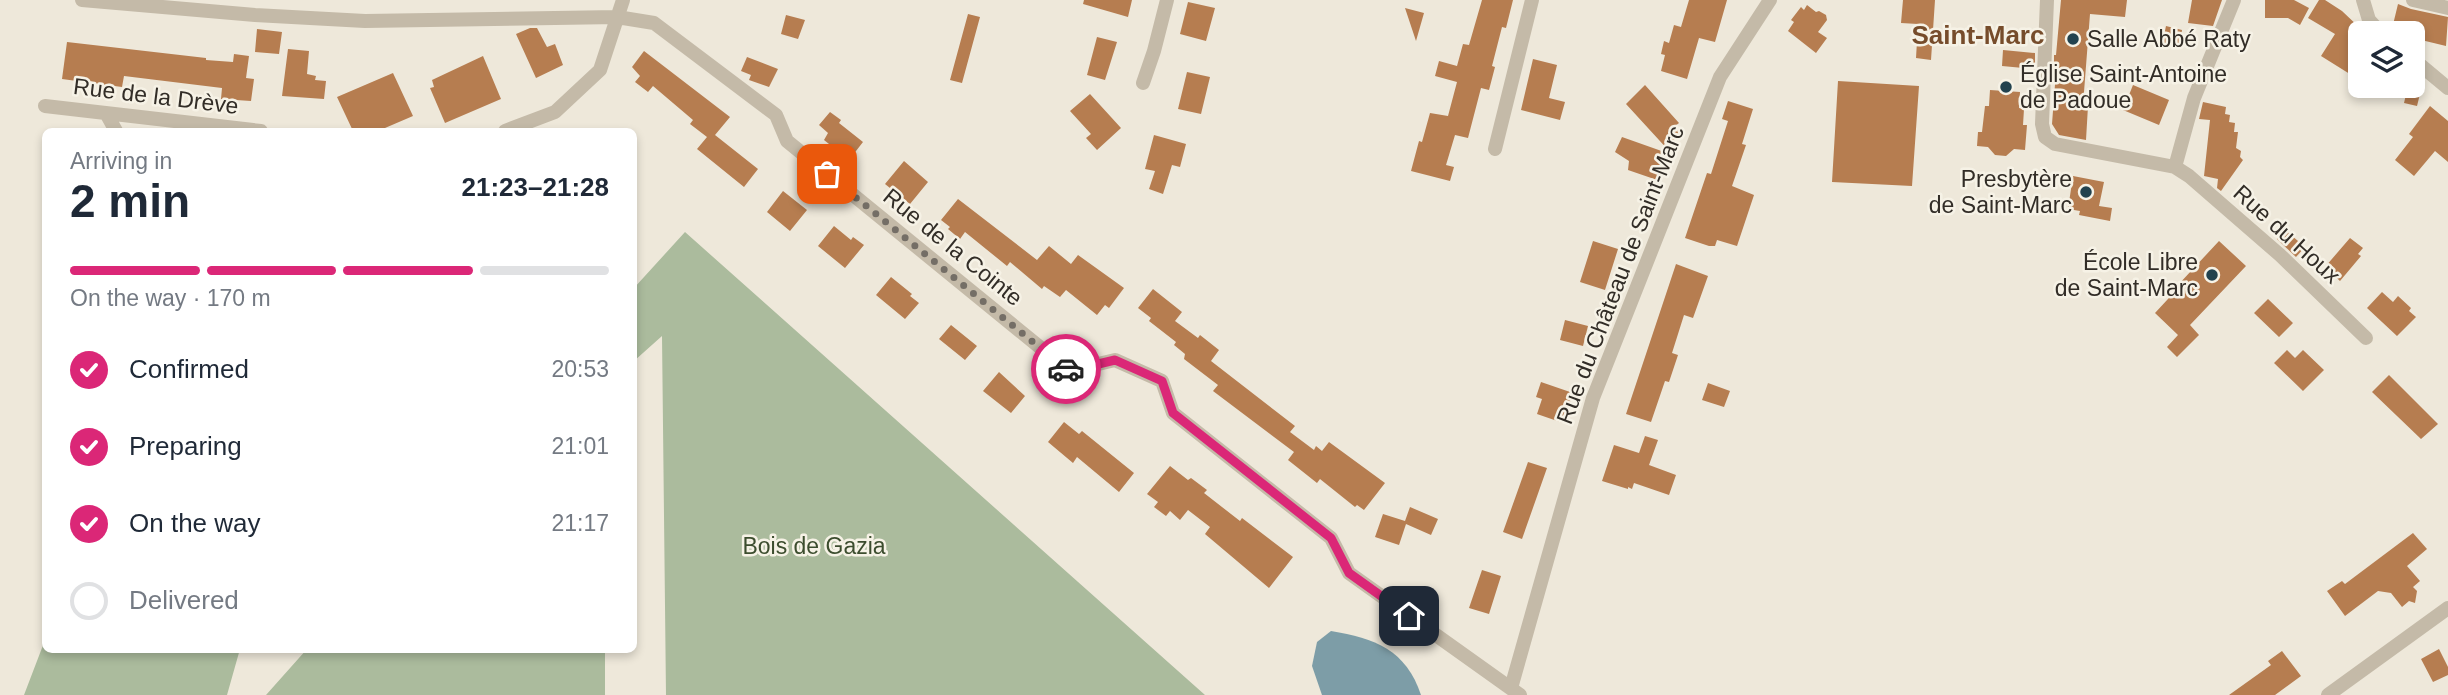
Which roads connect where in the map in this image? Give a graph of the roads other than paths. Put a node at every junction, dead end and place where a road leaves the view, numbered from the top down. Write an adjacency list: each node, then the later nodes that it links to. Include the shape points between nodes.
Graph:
1 (82, 0): 11 (street, Rue de la Cointe, via 365,20)
2 (623, 0): 11 (street)
3 (1167, 0): 14 (street)
4 (1532, 0): 21 (street)
5 (1770, 0): 25 (street, Rue du Château de Saint-Marc, via 1720,77 1593,398)
6 (2047, 0): 22 (street, via 2045,137 2055,144)
7 (2234, 0): 22 (street, via 2194,98)
8 (2363, 0): 12 (street)
9 (2413, 0): 10 (street)
10 (2448, 8)
11 (617, 17): 20 (street, via 600,70 555,112); 25 (street, Rue de la Cointe, via 654,23 776,116 787,141 1069,371 1115,360 1162,381 1173,413 1331,538 1349,573)
12 (2370, 21)
13 (2425, 69): 15 (street)
14 (1143, 83)
15 (2448, 88)
16 (45, 106): 17 (street, Rue de la Drève)
17 (106, 113): 18 (street); 19 (street, Rue de la Drève)
18 (114, 128)
19 (235, 128)
20 (513, 128)
21 (1495, 149)
22 (2175, 167): 23 (street, Rue du Houx, via 2280,255)
23 (2366, 338)
24 (2448, 608): 26 (street)
25 (1515, 691)
26 (2328, 695)

